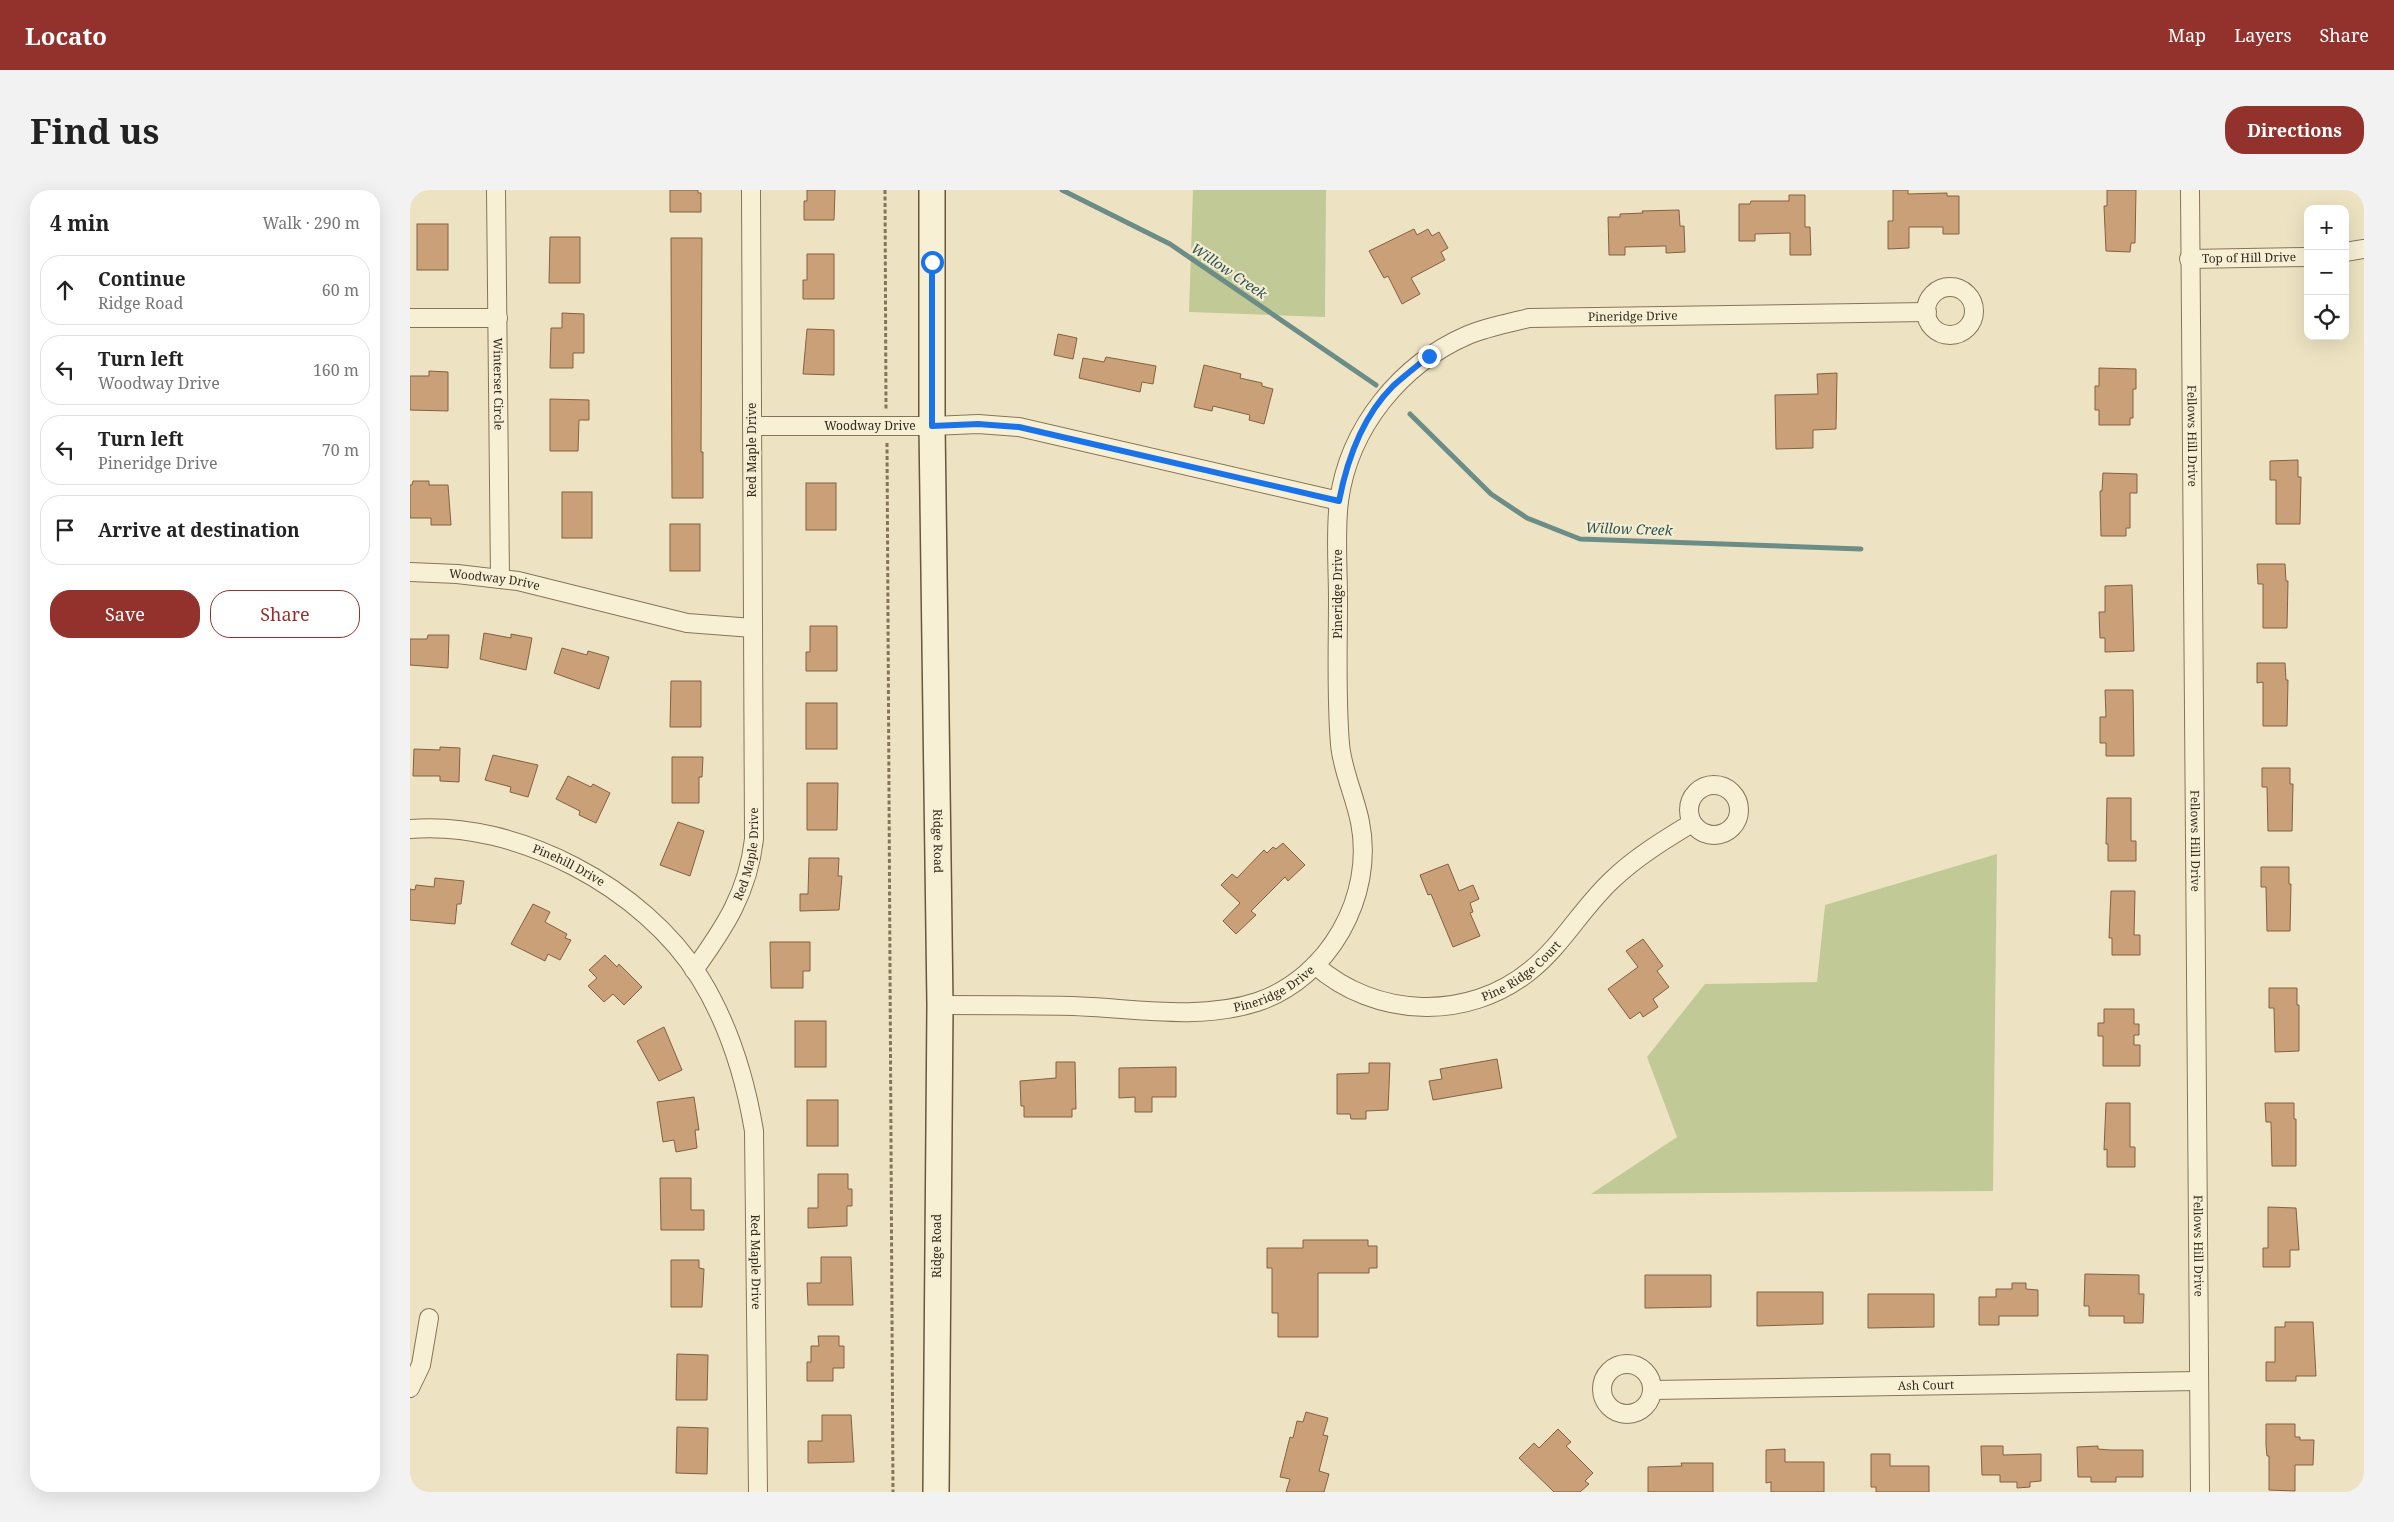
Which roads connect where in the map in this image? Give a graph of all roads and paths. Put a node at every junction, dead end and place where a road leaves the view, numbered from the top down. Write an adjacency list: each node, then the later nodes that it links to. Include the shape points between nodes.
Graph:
1 (496, 190): 12 (street, Winterset Circle)
2 (751, 190): 14 (street, Red Maple Drive)
3 (885, 190): 13 (path)
4 (932, 190): 15 (street, Ridge Road)
5 (2190, 190): 9 (street, Fellows Hill Drive)
6 (2364, 249): 7 (street)
7 (2349, 251)
8 (2304, 257): 9 (street, Top of Hill Drive)
9 (2189, 259): 26 (street, Fellows Hill Drive, via 2193,315)
10 (1926, 312): 16 (street, Pineridge Drive, via 1529,318 1469,334 1429,356 1392,387 1356,443)
11 (410, 318): 12 (street)
12 (498, 318): 18 (street, Winterset Circle)
13 (886, 424): 14 (street, Woodway Drive); 15 (street, Woodway Drive); 30 (path)
14 (752, 426): 19 (street, Red Maple Drive)
15 (932, 426): 16 (street, Woodway Drive, via 978,424 1019,427); 24 (street, Ridge Road)
16 (1339, 501): 22 (street, Pineridge Drive, via 1340,746 1361,823 1362,868 1349,917 1335,942)
17 (410, 572): 18 (street, Woodway Drive)
18 (500, 579): 19 (street, Woodway Drive, via 687,623)
19 (753, 628): 23 (street, Red Maple Drive, via 754,839 751,862 736,906)
20 (1692, 823): 22 (street, Pine Ridge Court, via 1647,850 1612,880 1531,970 1508,987 1486,997 1441,1007 1382,1003 1332,980)
21 (410, 829): 23 (street, Pinehill Drive, via 449,829 484,834 552,856 613,890 647,917)
22 (1315, 965): 24 (street, Pineridge Drive, via 1278,993 1238,1007 1186,1011)
23 (694, 970): 29 (street, Red Maple Drive, via 734,1049 747,1089 754,1130)
24 (940, 1005): 31 (street, Ridge Road)
25 (429, 1318): 27 (street, via 421,1364)
26 (2198, 1381): 28 (street, Ash Court); 32 (street, Fellows Hill Drive)
27 (410, 1388)
28 (1652, 1390)
29 (758, 1492)
30 (893, 1492)
31 (936, 1492)
32 (2200, 1492)

